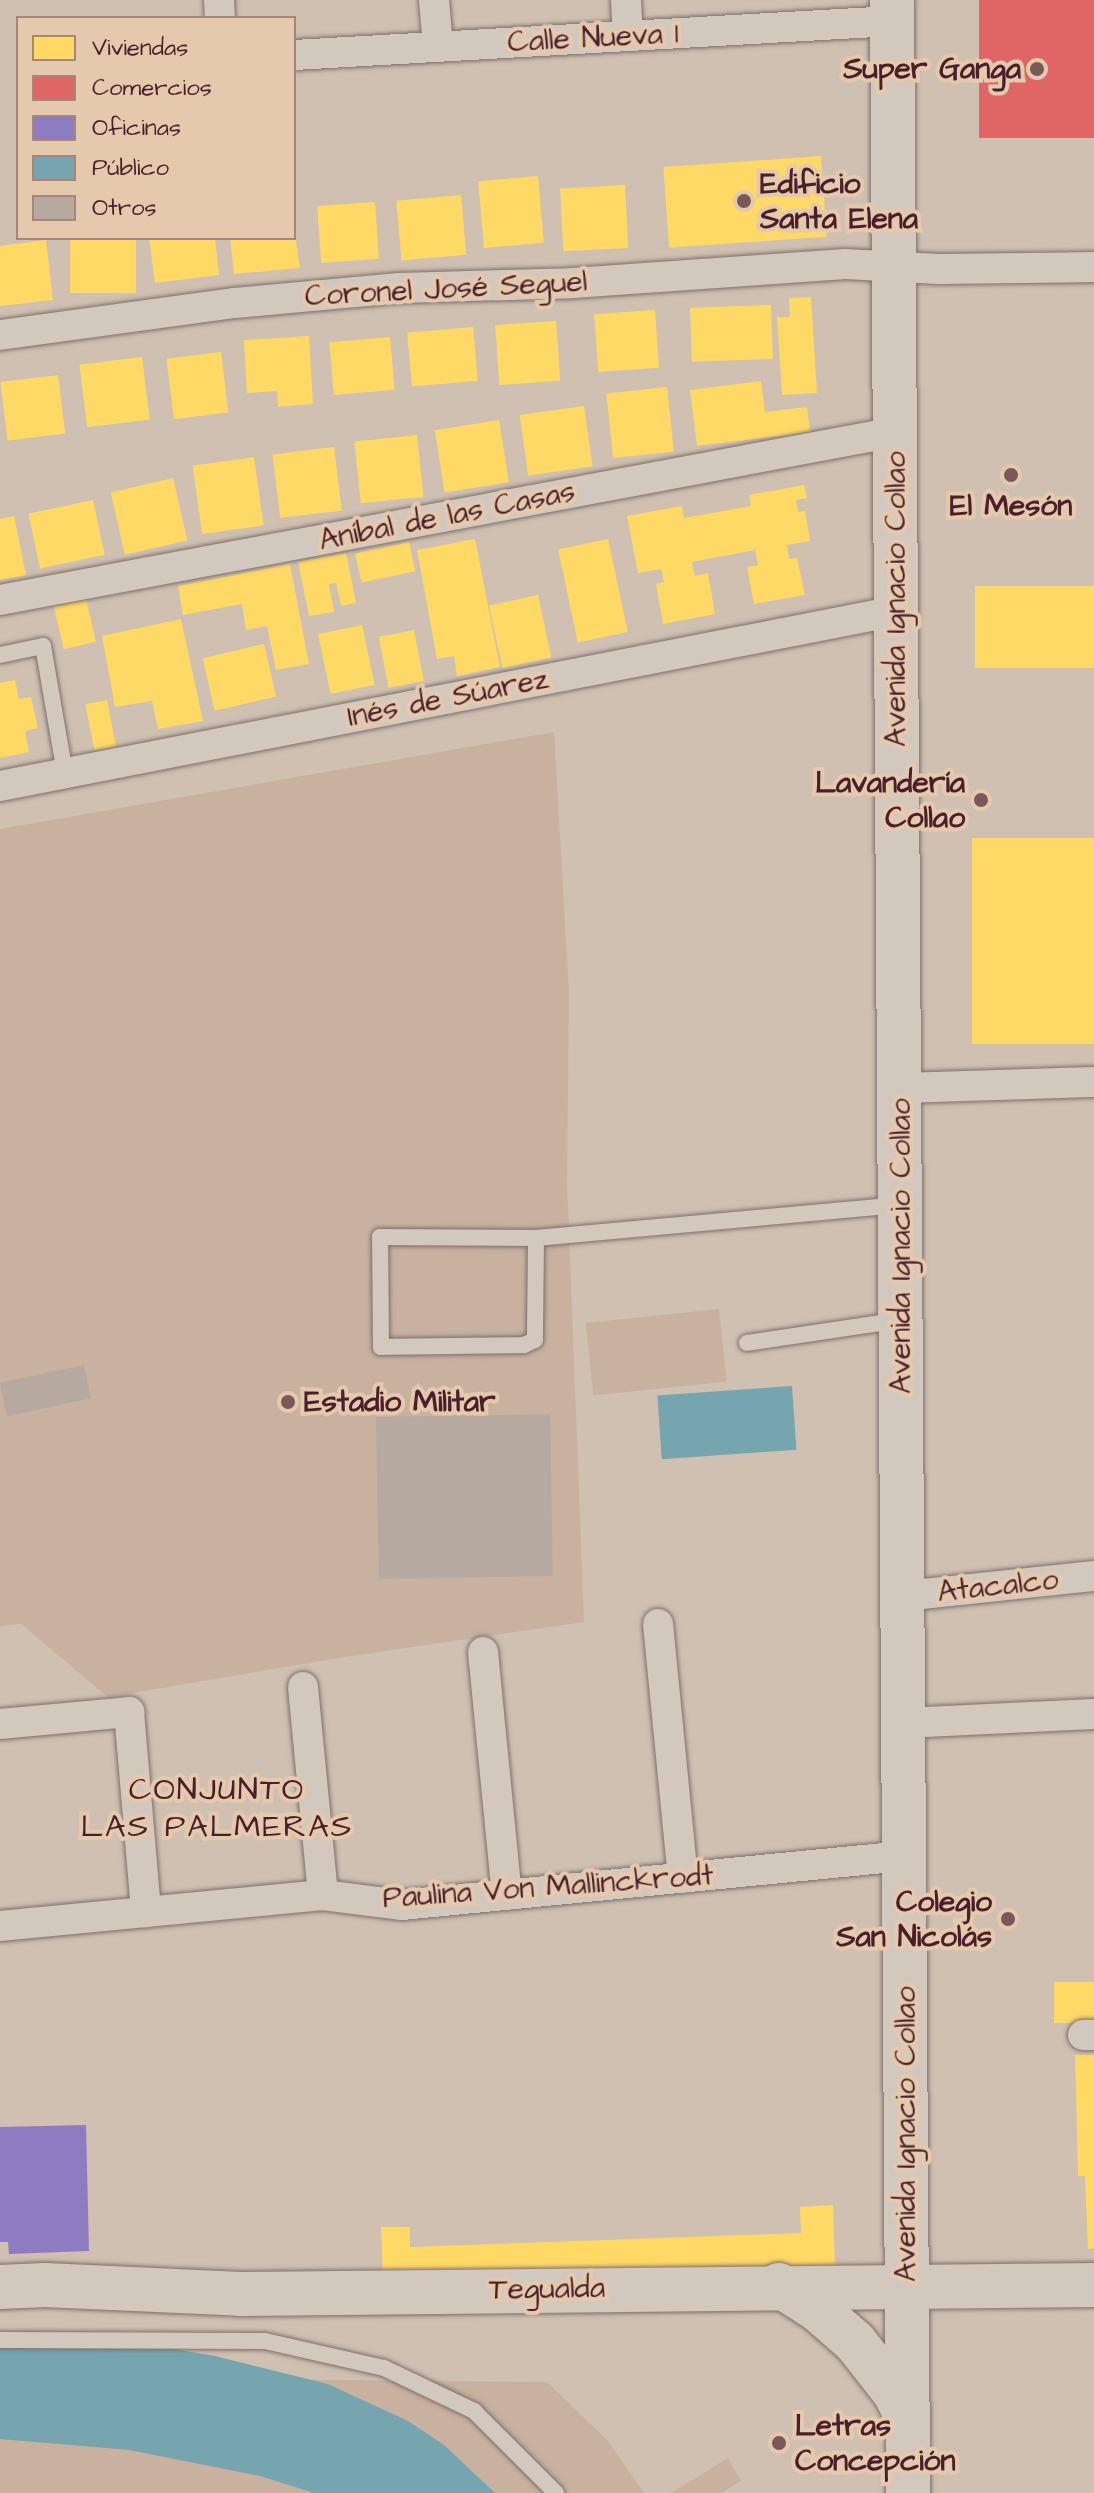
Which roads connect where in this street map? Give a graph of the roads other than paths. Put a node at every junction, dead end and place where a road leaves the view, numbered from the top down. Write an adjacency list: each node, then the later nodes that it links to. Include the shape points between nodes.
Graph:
1 (434, 0): 5 (street)
2 (626, 0): 4 (street)
3 (892, 10): 4 (street, Calle Nueva 1); 7 (main road, Avenida Ignacio Collao)
4 (628, 36): 5 (street, Calle Nueva 1)
5 (438, 47): 6 (street, Calle Nueva 1)
6 (296, 55)
7 (894, 267): 8 (street, Coronel José Seguel); 9 (street, Coronel José Seguel, via 845,264 573,283 385,289); 10 (main road, Avenida Ignacio Collao)
8 (1094, 267)
9 (0, 335)
10 (895, 432): 11 (street, Aníbal de las Casas); 12 (main road, Avenida Ignacio Collao)
11 (0, 600)
12 (896, 611): 14 (street, Inés de Súarez); 17 (main road, Avenida Ignacio Collao)
13 (0, 655): 14 (lane, via 43,646)
14 (65, 773): 15 (street, Inés de Súarez)
15 (0, 786)
16 (1094, 1082): 17 (street)
17 (900, 1088): 18 (main road, Avenida Ignacio Collao)
18 (900, 1205): 19 (lane); 20 (main road, Avenida Ignacio Collao)
19 (536, 1238): 19 (lane, via 380,1237 381,1347 524,1345 535,1340)
20 (901, 1320): 21 (lane); 23 (main road, Avenida Ignacio Collao)
21 (747, 1343)
22 (1094, 1576): 23 (street, Atacalco)
23 (903, 1596): 28 (main road, Avenida Ignacio Collao)
24 (658, 1624): 31 (street)
25 (483, 1652): 33 (street)
26 (303, 1687): 32 (street)
27 (1094, 1714): 28 (street)
28 (903, 1723): 30 (main road, Avenida Ignacio Collao)
29 (0, 1724): 34 (street, via 129,1712)
30 (904, 1856): 31 (street, Paulina Von Mallinckrodt); 37 (main road, Avenida Ignacio Collao)
31 (683, 1878): 33 (street, Paulina Von Mallinckrodt)
32 (323, 1895): 33 (street, Paulina Von Mallinckrodt, via 402,1905); 34 (street, Paulina Von Mallinckrodt)
33 (507, 1895)
34 (146, 1912): 35 (street, Paulina Von Mallinckrodt)
35 (0, 1926)
36 (779, 2285): 37 (main road, Tegualda); 39 (main road, Tegualda, via 241,2294); 41 (main road, via 855,2342 895,2393)
37 (907, 2285): 38 (main road, Tegualda); 41 (main road, Avenida Ignacio Collao)
38 (1094, 2285)
39 (0, 2287)
40 (0, 2340): 43 (lane, via 265,2341 384,2368 474,2411)
41 (907, 2418): 42 (main road, Avenida Ignacio Collao)
42 (914, 2488)
43 (556, 2493)

